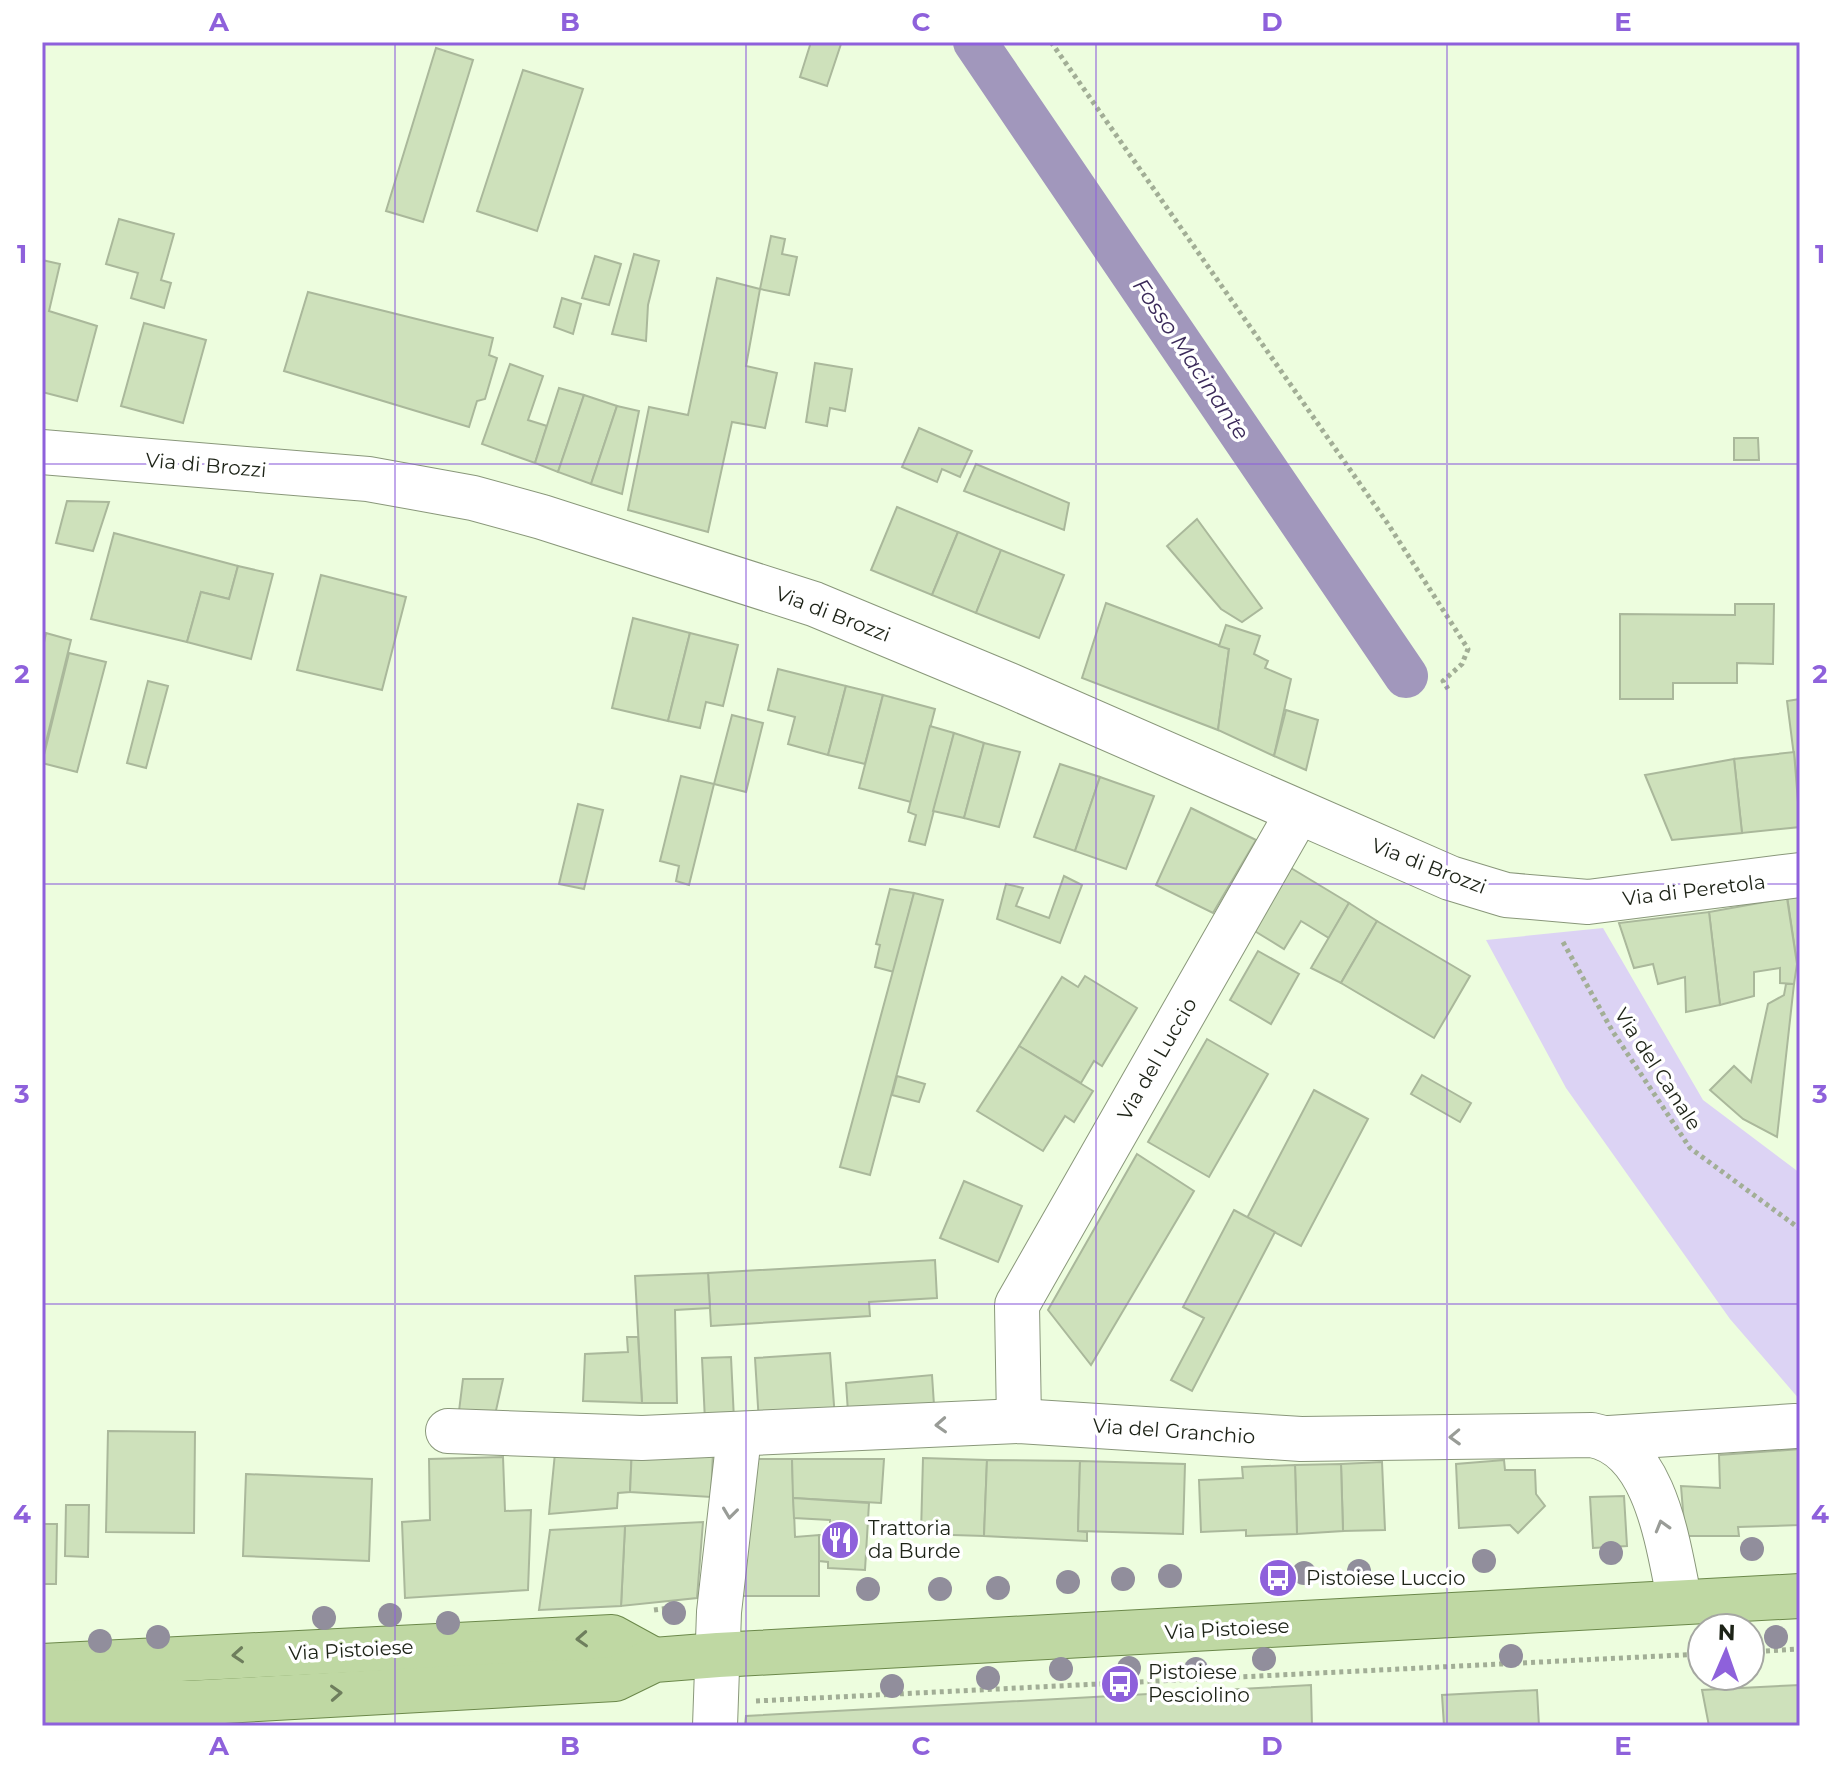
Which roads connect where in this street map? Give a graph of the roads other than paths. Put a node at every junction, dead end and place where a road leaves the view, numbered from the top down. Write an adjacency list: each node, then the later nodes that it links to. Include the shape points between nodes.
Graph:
1 (42, 452): 2 (street, Via di Brozzi, via 368,479 542,517 814,604)
2 (1297, 814): 4 (street, Via di Brozzi, via 1479,887); 5 (street, Via del Luccio, via 1017,1305)
3 (1800, 875): 4 (street, Via di Peretola)
4 (1572, 916)
5 (1019, 1421): 8 (street, Via del Granchio, one-way to 8); 9 (street, Via del Granchio, one-way to 5, via 1554,1433 1301,1439)
6 (1795, 1426): 9 (street, Via del Granchio)
7 (448, 1431): 8 (street, Via del Granchio)
8 (739, 1436): 12 (street, one-way to 12)
9 (1609, 1438): 11 (street, one-way to 9, via 1645,1477 1627,1449)
10 (1800, 1596): 11 (main road, Via Pistoiese)
11 (1680, 1602): 12 (main road, Via Pistoiese)
12 (718, 1655): 13 (main road, Via Pistoiese); 16 (street)
13 (654, 1660): 14 (main road, Via Pistoiese, one-way to 14, via 612,1637); 15 (main road, Via Pistoiese, one-way to 13, via 188,1703 615,1679)
14 (42, 1666)
15 (42, 1702)
16 (729, 1714)

